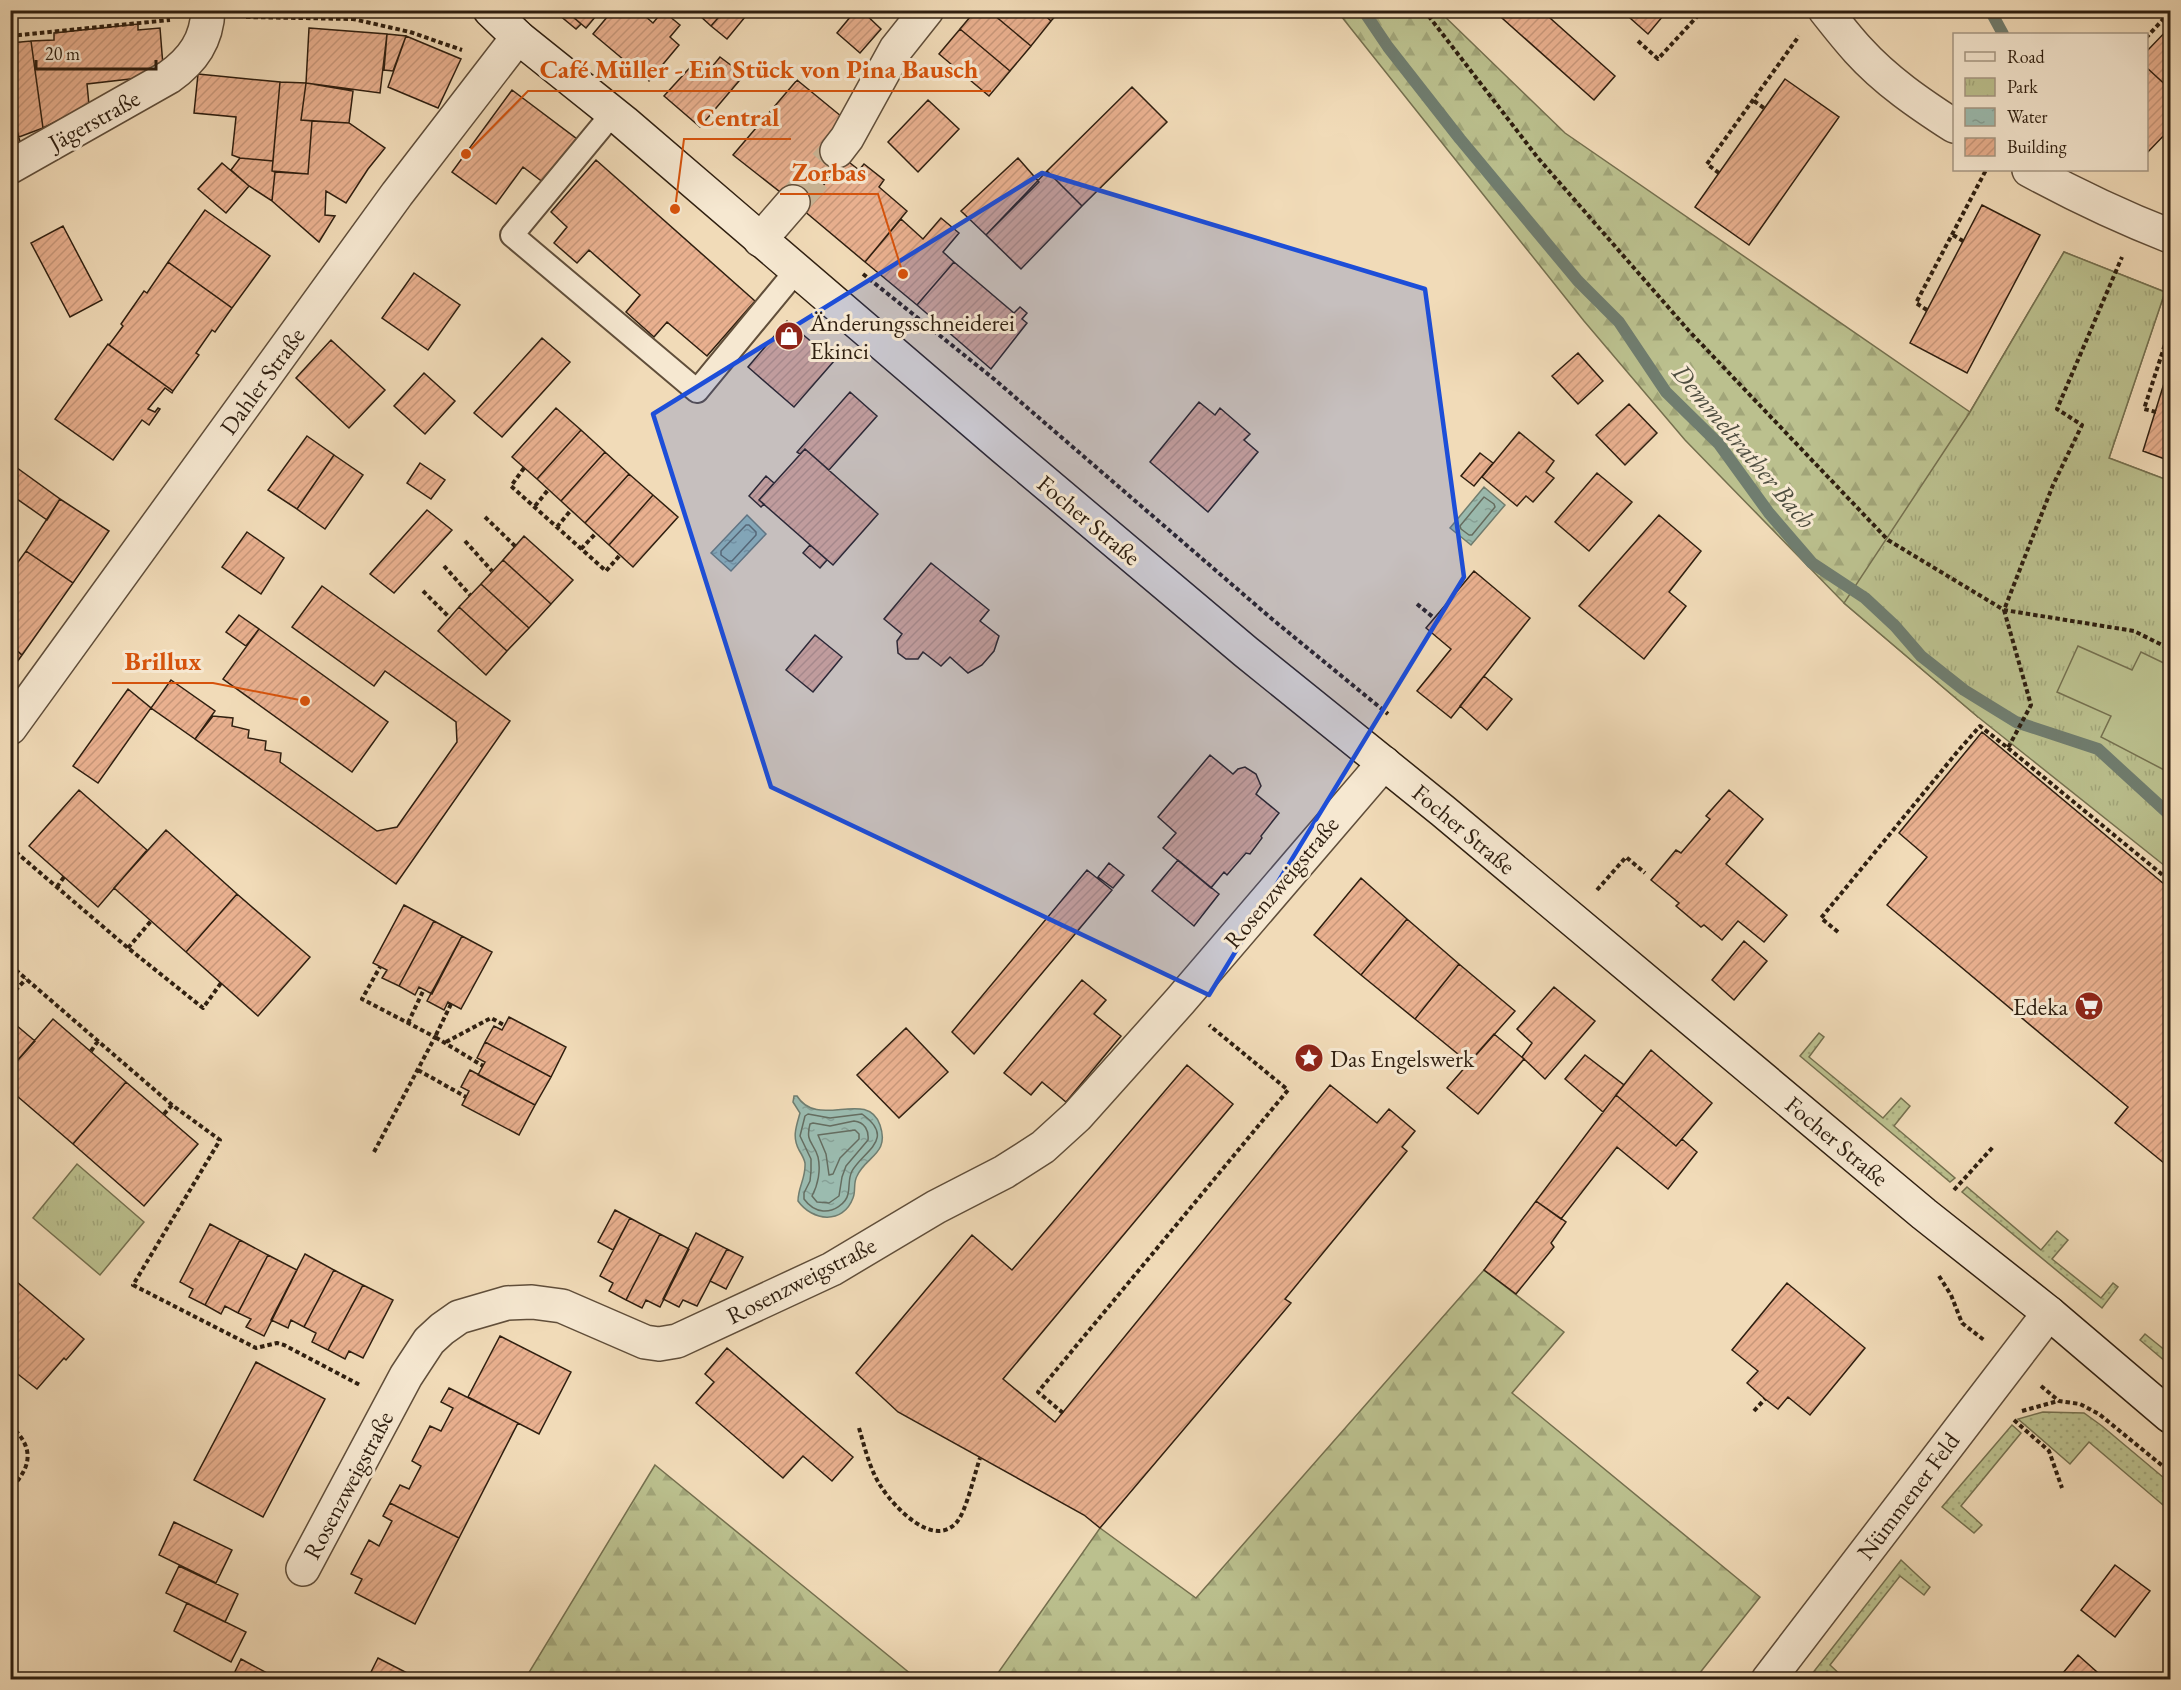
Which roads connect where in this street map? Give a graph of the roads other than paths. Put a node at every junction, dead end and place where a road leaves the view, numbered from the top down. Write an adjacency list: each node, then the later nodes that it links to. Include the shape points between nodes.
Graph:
1 (927, 10): 8 (street, via 896,49)
2 (490, 11): 5 (street, Focher Straße)
3 (208, 13): 9 (street, Jägerstraße, via 205,34 184,66)
4 (1815, 20): 7 (street, via 1859,51 1896,86)
5 (518, 37): 6 (street, Focher Straße); 15 (street, Dahler Straße, via 397,194)
6 (613, 113): 13 (street, Focher Straße); 14 (lane, via 512,236 697,391)
7 (1953, 125)
8 (837, 151)
9 (10, 167)
10 (2031, 171): 12 (street, via 2069,193)
11 (793, 202): 13 (street)
12 (2170, 236)
13 (760, 240): 14 (street, Focher Straße)
14 (796, 271): 16 (street, Focher Straße)
15 (10, 728)
16 (1384, 764): 17 (street, Focher Straße, via 1924,1215); 19 (street, Rosenzweigstraße, via 1077,1116 1043,1147 1004,1172 832,1269 691,1335 659,1344 633,1338 562,1306 507,1303 459,1317 436,1335 406,1376)
17 (2049, 1313): 18 (street, Focher Straße); 20 (street, Nümmener Feld)
18 (2166, 1404)
19 (303, 1569)
20 (1768, 1680)

